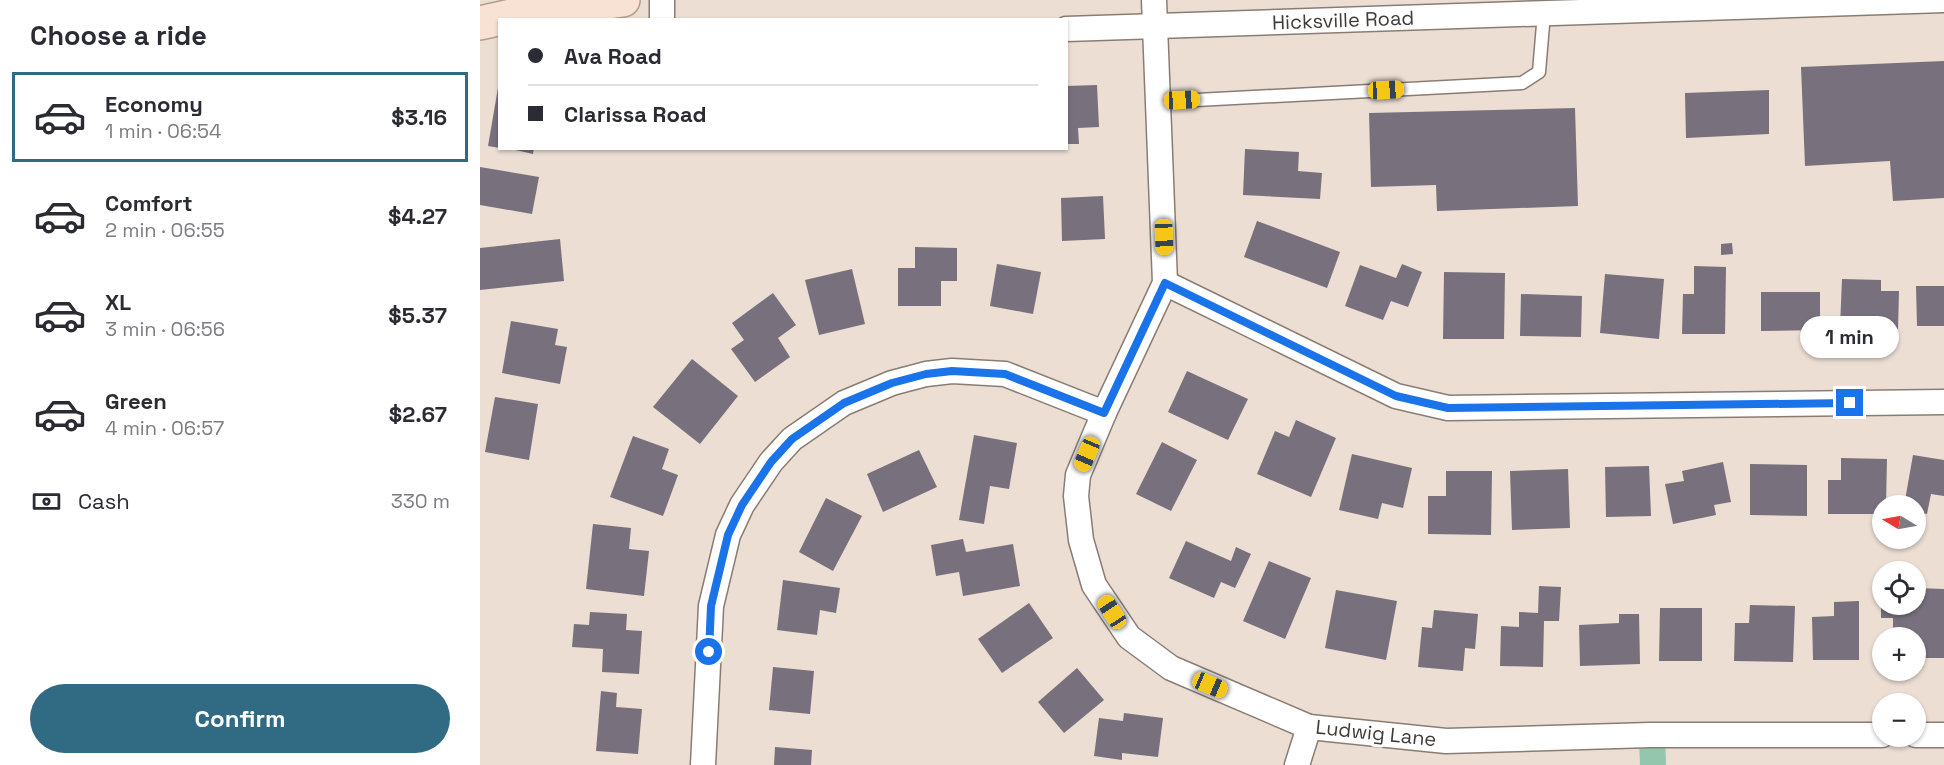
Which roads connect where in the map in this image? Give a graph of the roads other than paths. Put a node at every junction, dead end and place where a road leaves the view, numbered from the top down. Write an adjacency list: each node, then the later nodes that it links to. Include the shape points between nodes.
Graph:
1 (622, 0): 6 (main road)
2 (662, 0): 7 (street)
3 (1154, 0): 10 (street, Ludwig Lane)
4 (1944, 0): 5 (street, Hicksville Road)
5 (1544, 14): 10 (street, Hicksville Road); 12 (lane, via 1539,72 1522,83)
6 (502, 18)
7 (662, 18)
8 (498, 19): 9 (main road)
9 (480, 23)
10 (1156, 26): 11 (street, Hicksville Road); 12 (street, Ludwig Lane)
11 (1068, 29)
12 (1159, 102): 13 (street, Ludwig Lane)
13 (1165, 283): 14 (street, via 1396,396 1448,408); 15 (street, Ludwig Lane)
14 (1944, 402)
15 (1104, 413): 16 (street, Ludwig Lane, via 1078,475 1076,496 1094,585 1129,637 1171,668); 20 (street, via 1005,374 952,371 926,374 844,403 792,439 742,505 728,535 711,606)
16 (1309, 727): 17 (street, Ludwig Lane, via 1446,741 1650,735); 21 (street)
17 (1872, 735)
18 (1926, 735): 19 (street)
19 (1944, 735)
20 (703, 765)
21 (1297, 765)

